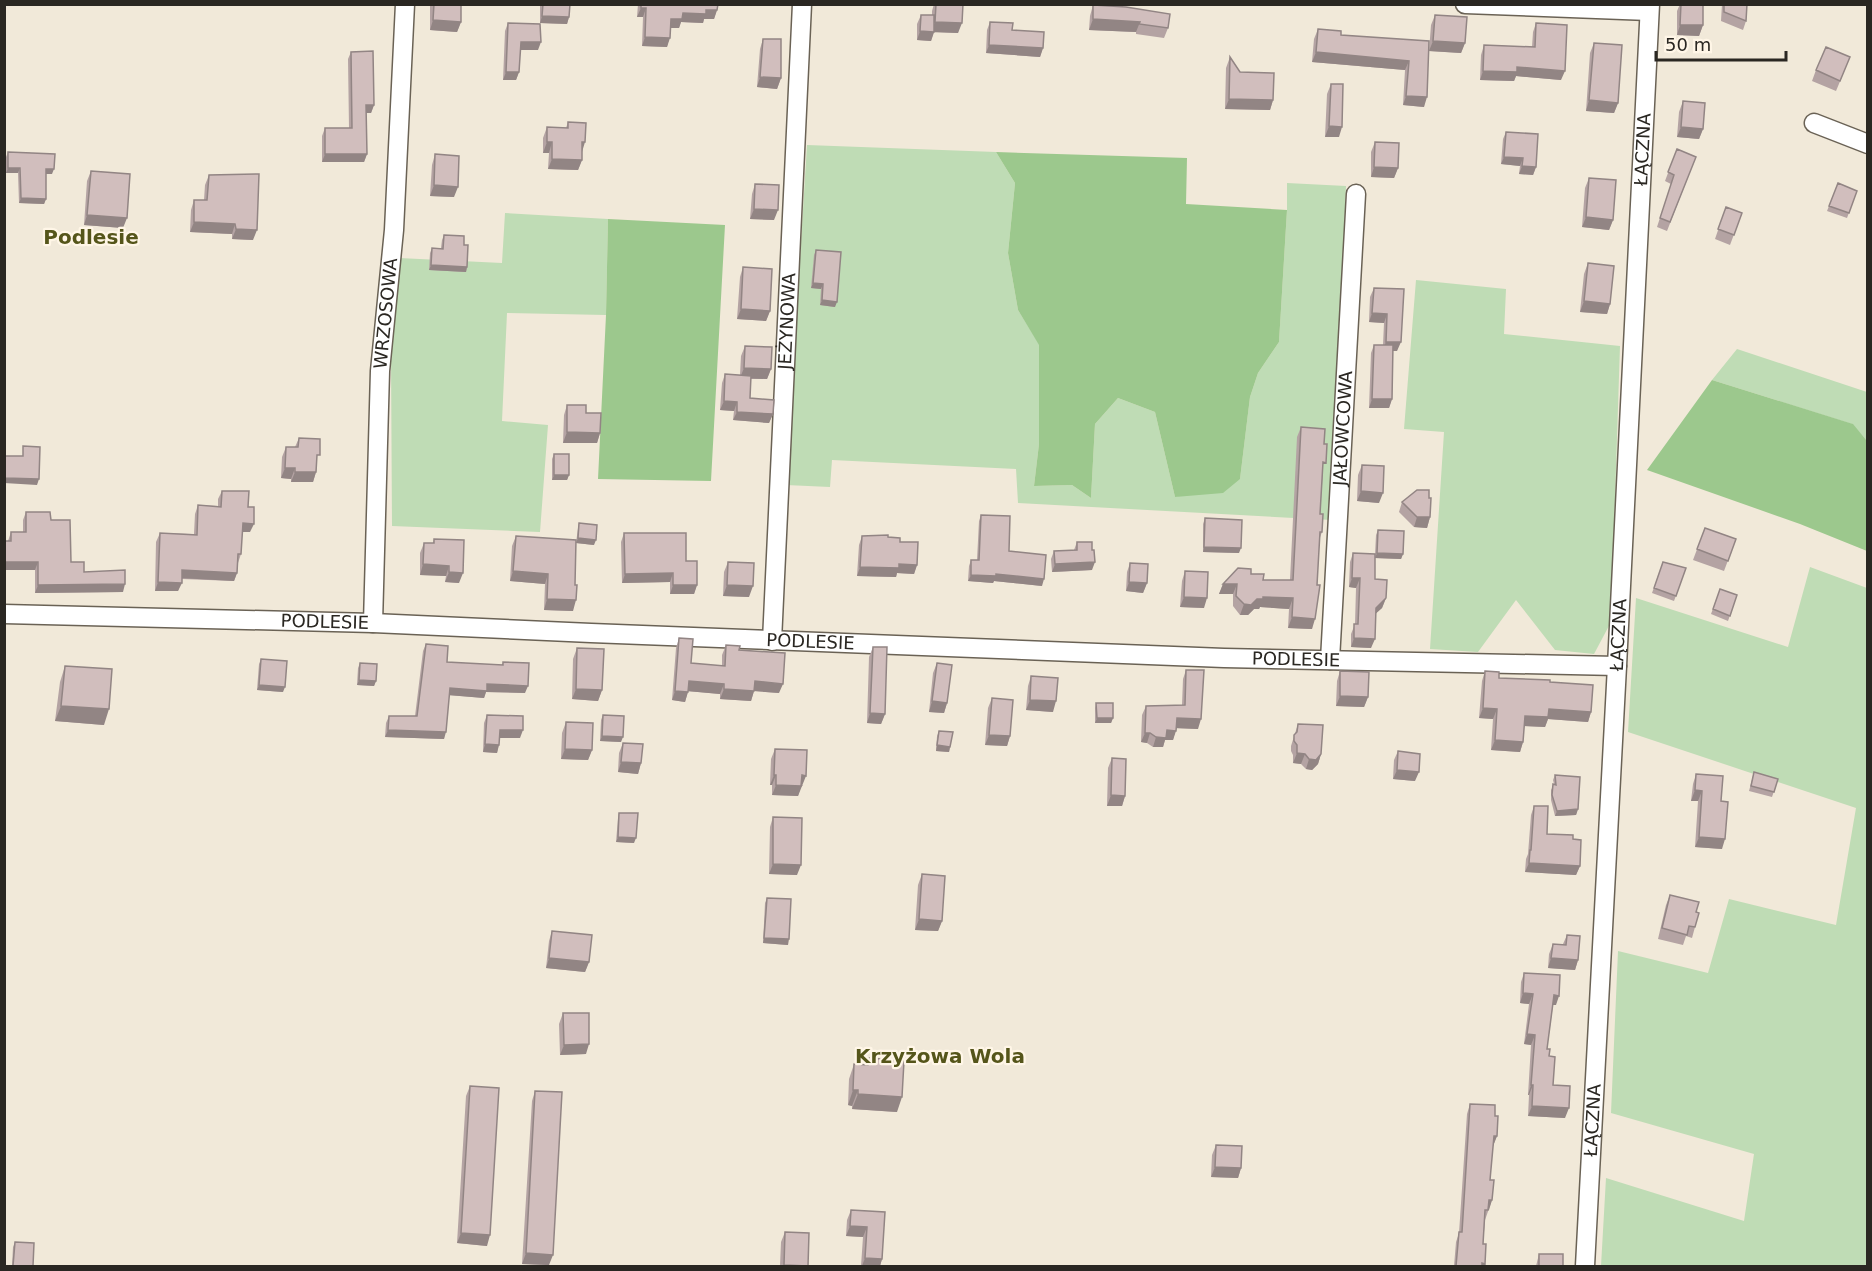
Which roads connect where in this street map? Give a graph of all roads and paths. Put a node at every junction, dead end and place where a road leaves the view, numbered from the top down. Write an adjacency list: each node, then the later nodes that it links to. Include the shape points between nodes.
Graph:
1 (405, 4): 9 (street, WRZOSOWA, via 394,230 381,371)
2 (802, 4): 10 (street, JEŻYNOWA)
3 (1465, 4): 4 (street)
4 (1649, 8): 12 (street, ŁĄCZNA)
5 (1814, 123): 6 (street)
6 (1868, 144)
7 (1356, 194): 11 (street, JAŁOWCOWA)
8 (4, 614): 9 (street, PODLESIE)
9 (373, 623): 10 (street, PODLESIE)
10 (772, 641): 11 (street, PODLESIE)
11 (1330, 660): 12 (street, PODLESIE)
12 (1617, 666): 13 (street, ŁĄCZNA)
13 (1585, 1266)

